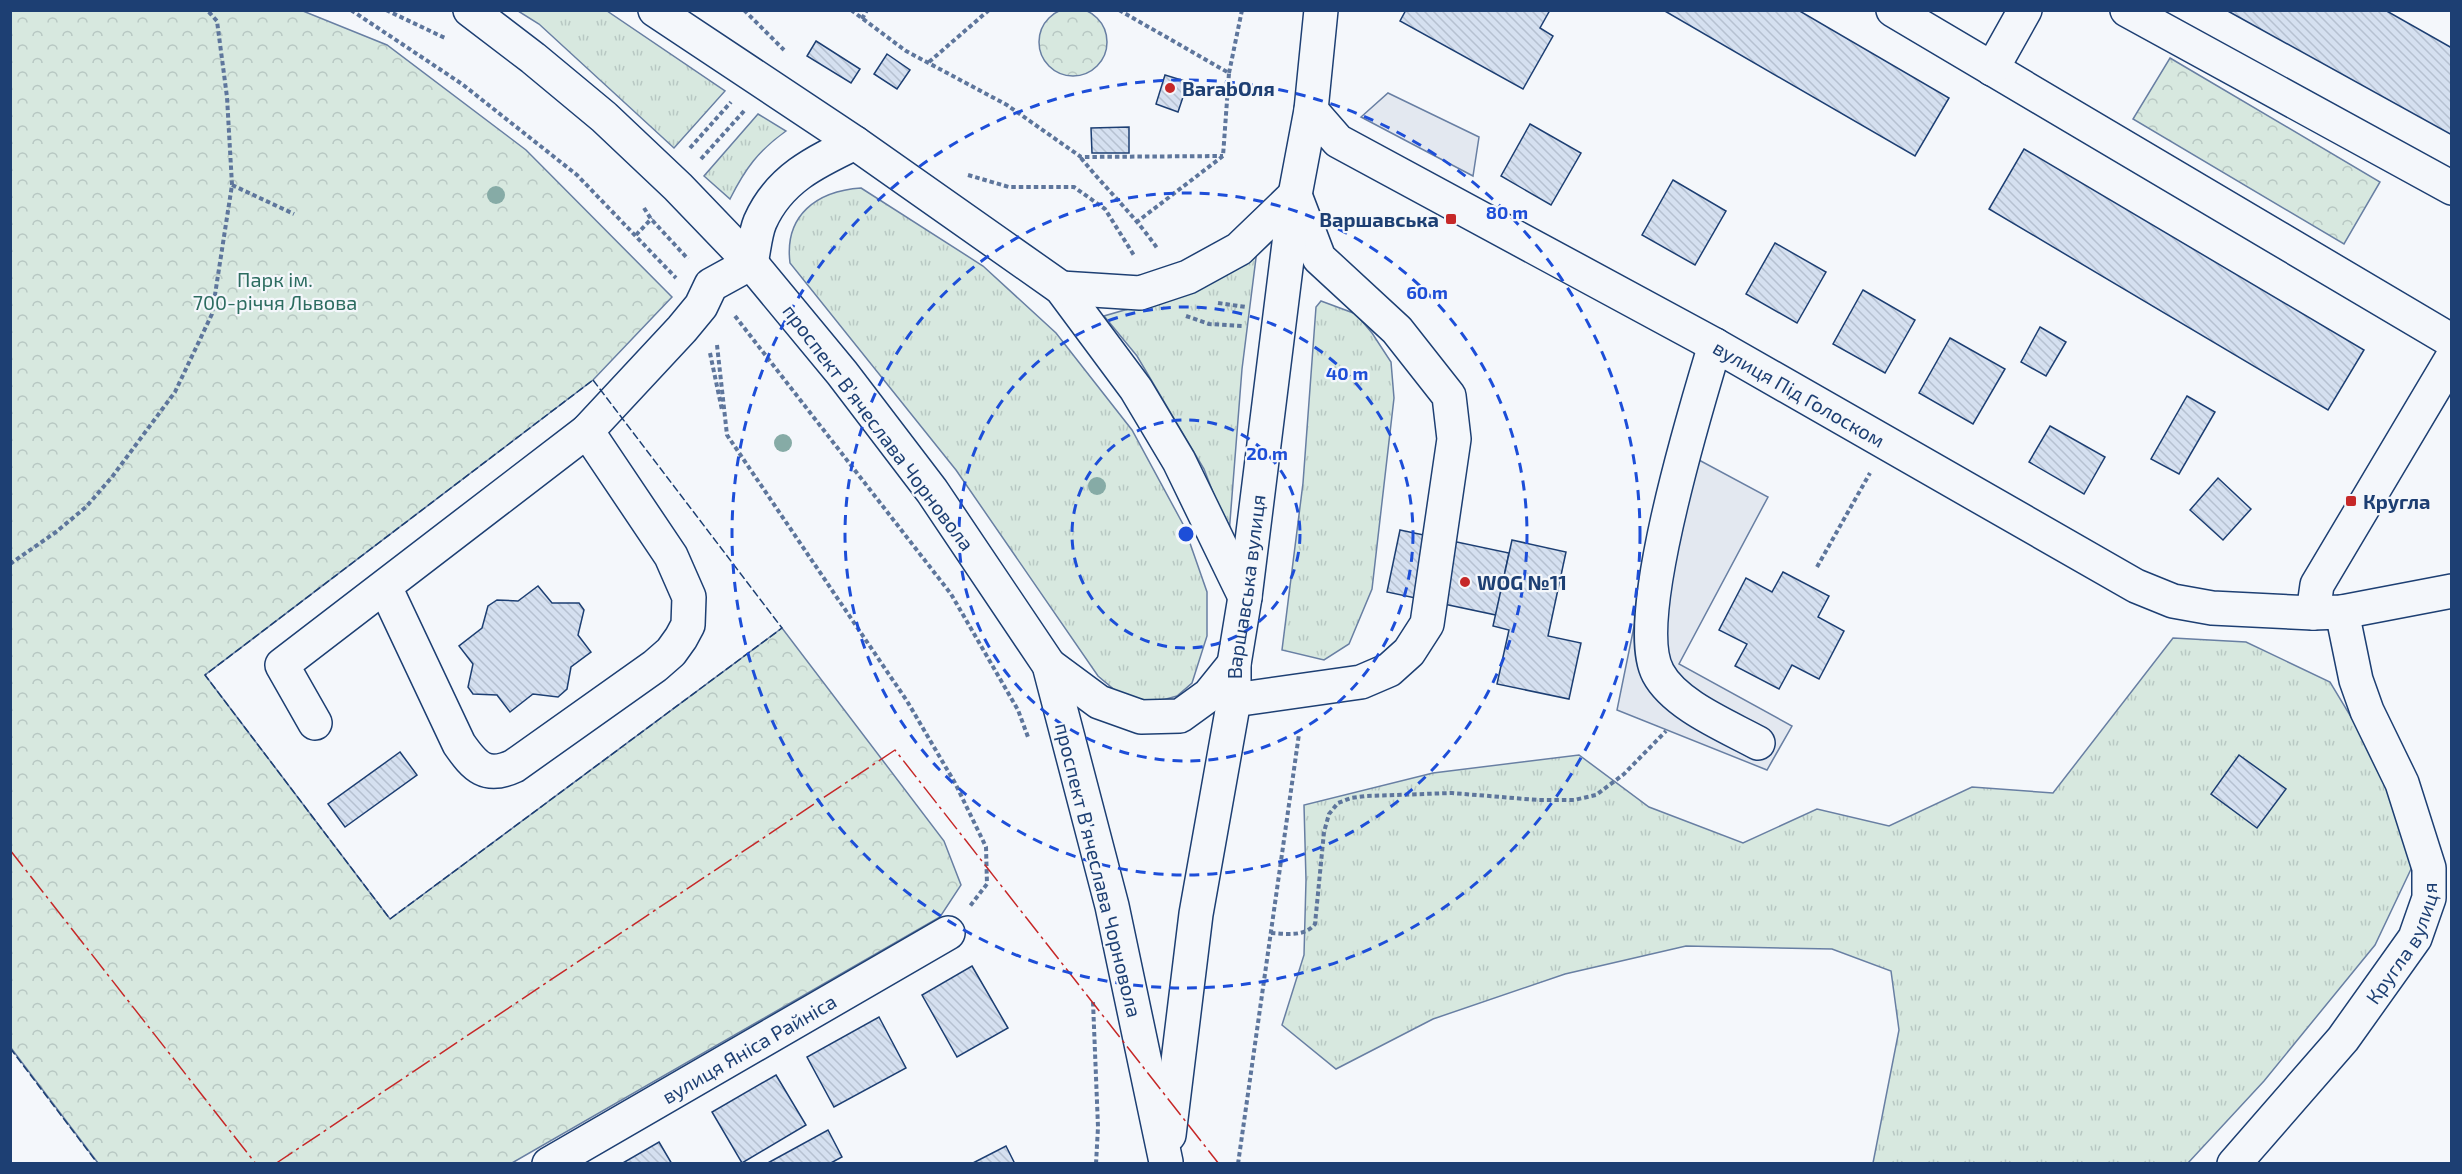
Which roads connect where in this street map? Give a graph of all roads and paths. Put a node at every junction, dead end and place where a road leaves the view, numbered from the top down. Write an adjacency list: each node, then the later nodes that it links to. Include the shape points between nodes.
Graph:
1 (207, 10): 30 (path, via 217,21 227,97)
2 (351, 10): 36 (path, via 462,84 577,175 636,235)
3 (386, 10): 17 (path)
4 (470, 10): 38 (main road, проспект Вʼячеслава Чорновола, via 604,117)
5 (655, 10): 25 (main road)
6 (744, 10): 18 (path)
7 (851, 10): 16 (path)
8 (867, 10): 16 (path)
9 (989, 10): 19 (path)
10 (1119, 10): 21 (path)
11 (1242, 10): 21 (path)
12 (1321, 10): 24 (main road, Варшавська вулиця)
13 (1893, 10): 20 (main road)
14 (2025, 10): 20 (main road)
15 (2127, 10): 31 (main road)
16 (861, 19): 19 (path)
17 (448, 40)
18 (790, 57)
19 (929, 62): 27 (path, via 1007,105 1081,157)
20 (1992, 69): 44 (main road)
21 (1228, 73): 27 (path)
22 (732, 101): 26 (path)
23 (746, 109): 28 (path)
24 (1311, 110): 32 (main road, Варшавська вулиця); 46 (main road, вулиця Під Голоском, via 1338,141)
25 (855, 143): 38 (main road, via 810,164 780,190 760,222); 41 (main road)
26 (686, 152)
27 (1224, 156): 37 (path)
28 (699, 162)
29 (965, 175): 39 (path, via 1009,187 1074,187 1105,208)
30 (232, 185): 34 (path); 50 (path, via 212,314 175,392 86,507)
31 (2451, 188)
32 (1295, 195): 41 (main road, via 1239,249 1188,277 1140,293); 43 (main road, Варшавська вулиця); 58 (main road, via 1319,258 1397,330 1449,396 1454,439 1427,624 1409,652 1389,670 1362,682)
33 (642, 204): 36 (path)
34 (294, 214)
35 (656, 214): 36 (path)
36 (651, 219): 40 (path)
37 (1138, 221)
38 (751, 263): 40 (main road); 57 (main road, проспект Вʼячеслава Чорновола, via 932,491)
39 (1139, 263)
40 (711, 285): 48 (main road, via 701,306 682,329); 62 (path, via 951,594 1018,710)
41 (1061, 288): 54 (main road, via 1136,388 1179,461)
42 (1182, 314): 43 (path, via 1209,324)
43 (1279, 328): 54 (main road, Варшавська вулиця)
44 (2451, 340)
45 (717, 343): 64 (path, via 726,435 907,700 955,783 986,848 987,884)
46 (1715, 345): 49 (main road, вулиця Під Голоском); 59 (main road, via 1683,451 1652,620 1652,650 1658,672 1670,690)
47 (2451, 358): 55 (main road, via 2316,585)
48 (587, 431): 52 (main road); 52 (main road, via 670,556 687,591 688,625 671,652 655,666 514,766 490,772 475,765 459,744)
49 (1887, 444): 51 (path); 55 (main road, вулиця Під Голоском, via 2136,586 2163,597 2212,608)
50 (10, 564)
51 (1817, 567)
52 (385, 587): 60 (main road, via 282,665)
53 (2451, 591): 55 (main road, вулиця Під Голоском)
54 (1245, 597): 56 (main road, Варшавська вулиця)
55 (2327, 613): 71 (main road, Кругла вулиця, via 2402,783 2429,868 2429,898 2415,938 2343,1039)
56 (1234, 664): 57 (main road, via 1209,695 1180,716 1141,717 1099,702); 58 (main road, Варшавська вулиця)
57 (1049, 665): 67 (main road, проспект Вʼячеслава Чорновола, via 1112,906)
58 (1233, 700): 67 (main road, Варшавська вулиця, via 1196,914)
59 (1691, 705): 63 (main road); 65 (path, via 1624,774 1596,795 1547,800 1452,793 1366,796 1338,803 1329,814 1324,832 1315,924 1294,934)
60 (315, 723)
61 (1299, 734): 65 (path)
62 (1029, 742)
63 (1758, 742)
64 (948, 933): 68 (main road, вулиця Яніса Райніса)
65 (1271, 933): 70 (path)
66 (1093, 999): 69 (path)
67 (1166, 1163)
68 (549, 1164)
69 (1096, 1164)
70 (1238, 1164)
71 (2234, 1164)

